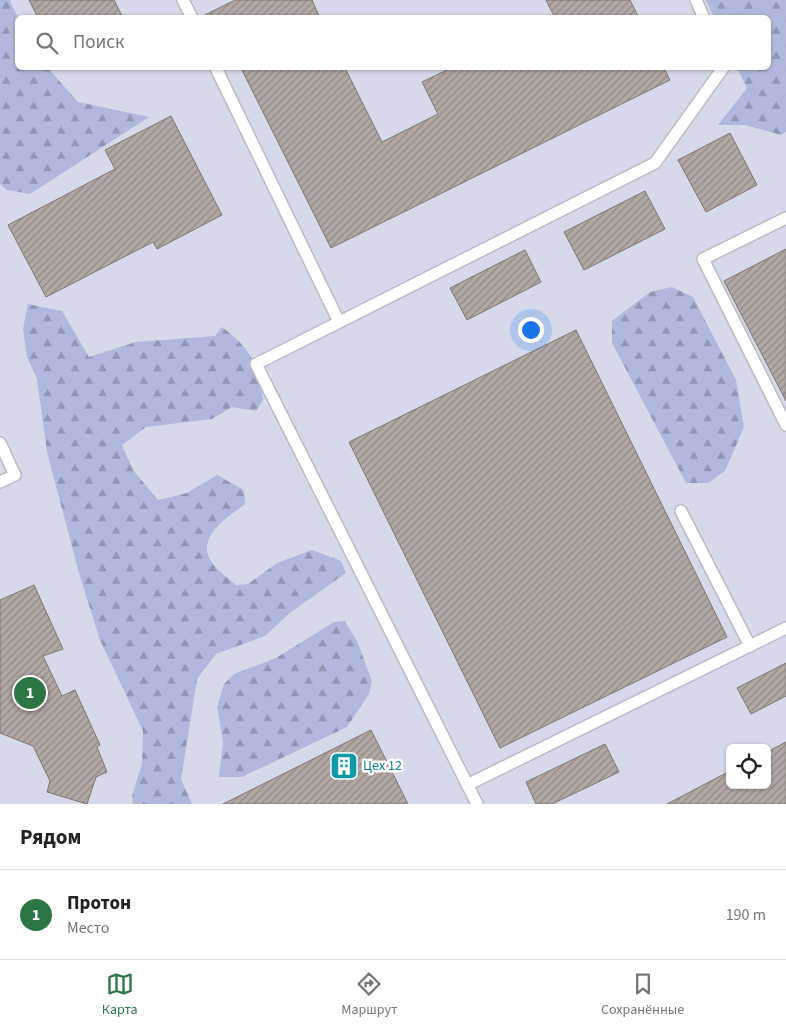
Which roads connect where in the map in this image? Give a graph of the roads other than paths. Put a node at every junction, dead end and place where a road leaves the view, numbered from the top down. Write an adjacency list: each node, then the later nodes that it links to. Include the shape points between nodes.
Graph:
1 (183, 0): 3 (lane)
2 (696, 0): 4 (lane)
3 (190, 15)
4 (703, 15)
5 (217, 70): 8 (lane)
6 (722, 70): 8 (lane, via 655,163)
7 (786, 218): 9 (lane, via 703,259)
8 (339, 322): 15 (lane, via 256,364)
9 (786, 425)
10 (0, 443): 11 (lane, via 15,475)
11 (0, 482)
12 (682, 511): 14 (lane)
13 (786, 628): 14 (lane)
14 (750, 646): 15 (lane)
15 (467, 785): 16 (lane)
16 (477, 804)

